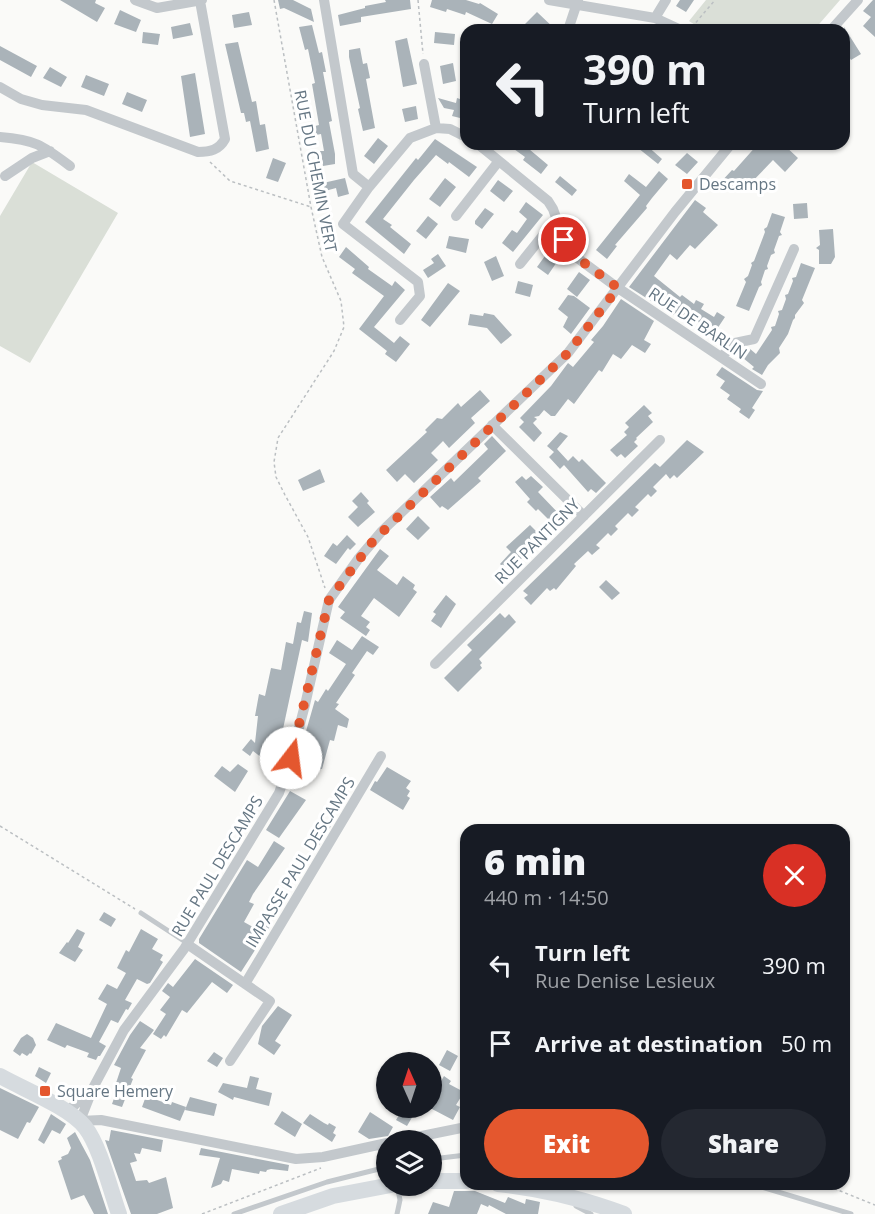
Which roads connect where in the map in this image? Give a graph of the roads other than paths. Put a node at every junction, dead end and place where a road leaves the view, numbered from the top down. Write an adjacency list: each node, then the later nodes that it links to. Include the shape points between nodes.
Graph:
1 (135, 0): 2 (street, via 157,8)
2 (201, 0): 13 (street, via 225,139 221,147 198,152 86,110 42,105)
3 (325, 0): 23 (street, via 353,174)
4 (549, 0): 7 (street)
5 (666, 0): 8 (street)
6 (858, 0): 11 (street)
7 (578, 3): 8 (street); 9 (street)
8 (655, 18): 10 (street)
9 (570, 24)
10 (668, 24)
11 (836, 24)
12 (424, 64): 14 (street)
13 (0, 87)
14 (436, 129): 15 (street); 23 (street, via 410,138)
15 (460, 134)
16 (0, 137): 19 (street, via 40,144)
17 (485, 150): 20 (street, RUE DE BARLIN)
18 (726, 150): 28 (street, RUE PAUL DESCAMPS)
19 (50, 152): 21 (street); 22 (street, via 32,158)
20 (498, 162): 24 (street); 25 (street, RUE DE BARLIN, via 548,201)
21 (70, 166)
22 (5, 176)
23 (369, 188): 29 (street, via 343,224 418,282 420,296)
24 (456, 216)
25 (556, 219): 27 (street); 28 (street, RUE DE BARLIN, via 572,254)
26 (794, 249): 30 (street, via 754,339 735,344)
27 (520, 264)
28 (618, 288): 30 (street, RUE DE BARLIN); 32 (street, RUE PAUL DESCAMPS, via 568,353)
29 (400, 320)
30 (721, 357): 31 (street, RUE DE BARLIN)
31 (761, 384)
32 (492, 425): 34 (street); 38 (street, RUE PAUL DESCAMPS, via 373,541 329,600 303,714 279,793)
33 (660, 440): 34 (street, RUE PANTIGNY)
34 (584, 516): 35 (street, RUE PANTIGNY)
35 (435, 664)
36 (381, 756): 39 (street, IMPASSE PAUL DESCAMPS)
37 (141, 913): 38 (lane)
38 (187, 944): 39 (street); 42 (street, RUE PAUL DESCAMPS, via 124,1030)
39 (245, 984): 40 (street, via 270,1001)
40 (230, 1061)
41 (0, 1076): 42 (street)
42 (74, 1117): 45 (street, via 296,1159); 56 (street, via 94,1142)
43 (460, 1128): 44 (street)
44 (442, 1132)
45 (376, 1145)
46 (460, 1156): 47 (lane)
47 (442, 1158)
48 (376, 1170): 57 (lane)
49 (442, 1181): 50 (street)
50 (460, 1181)
51 (376, 1188): 58 (street, via 333,1196)
52 (546, 1190): 55 (street)
53 (772, 1190): 62 (lane)
54 (399, 1196): 59 (lane)
55 (571, 1196): 60 (lane, via 576,1206); 61 (street)
56 (119, 1214)
57 (234, 1214)
58 (281, 1214)
59 (397, 1214)
60 (591, 1214)
61 (624, 1214)
62 (851, 1214)

